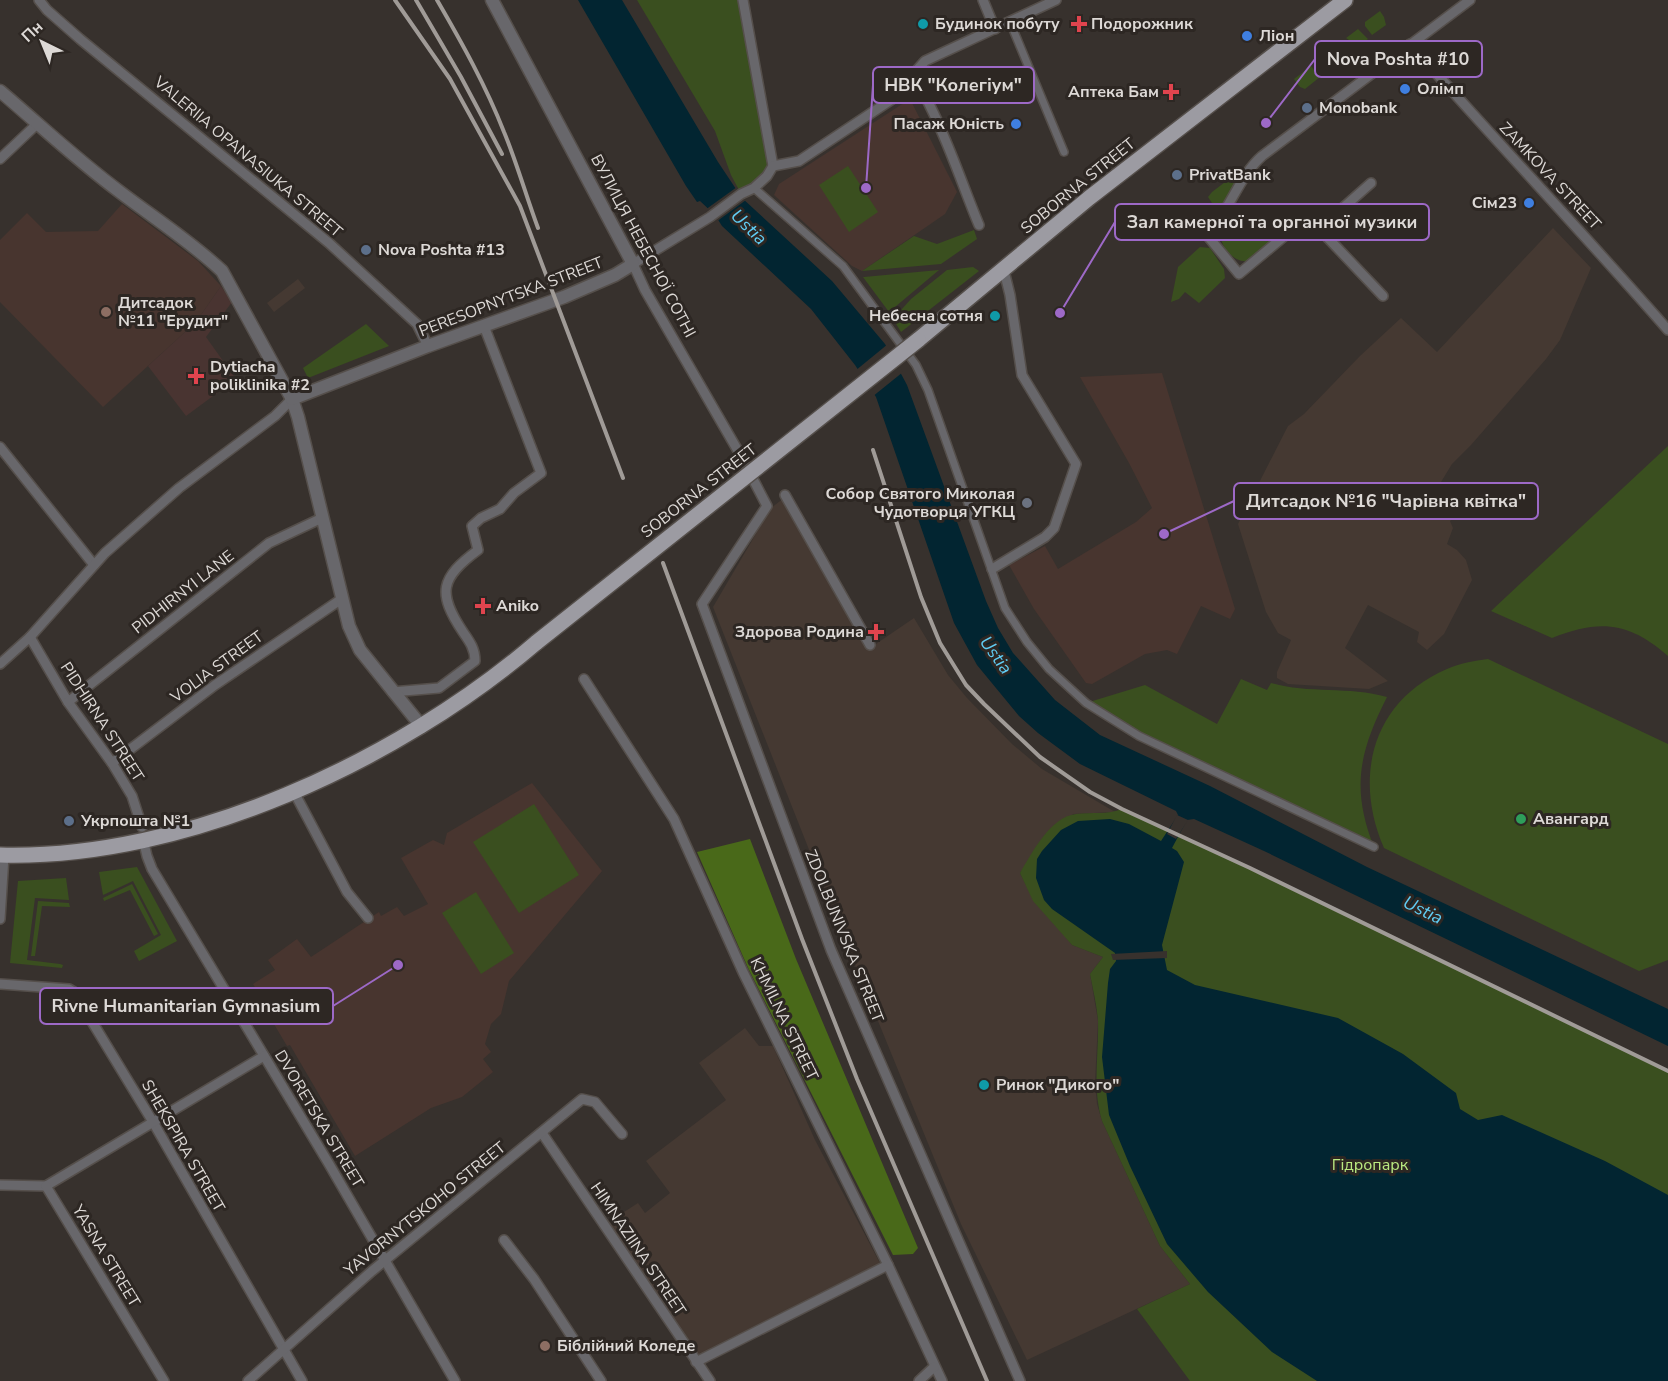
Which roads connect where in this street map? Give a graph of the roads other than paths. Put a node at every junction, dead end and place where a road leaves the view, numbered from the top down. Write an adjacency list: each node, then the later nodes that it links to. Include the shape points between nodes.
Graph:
1 (39, 0): 26 (street, VALERIIA OPANASIUKA STREET, via 80,39 329,243 417,324)
2 (492, 0): 21 (street, ВУЛИЦЯ НЕБЕСНОЇ СОТНІ)
3 (743, 0): 16 (street)
4 (983, 0): 9 (street)
5 (1056, 0): 8 (street)
6 (1345, 0): 22 (main road, SOBORNA STREET, via 1089,198)
7 (1470, 0): 10 (street)
8 (1010, 22): 9 (street); 14 (street)
9 (995, 29): 11 (street, via 925,61 917,70)
10 (1410, 44): 20 (street, via 1256,162 1206,234 1239,274 1300,223 1309,222); 25 (street, ZAMKOVA STREET)
11 (918, 82): 16 (street, via 799,161); 19 (street)
12 (0, 91): 13 (street)
13 (38, 123): 15 (street); 27 (street, via 110,185 222,271)
14 (1064, 152)
15 (0, 159)
16 (773, 166): 18 (street, PERESOPNYTSKA STREET)
17 (1371, 183): 20 (street)
18 (754, 188): 21 (street, PERESOPNYTSKA STREET); 33 (street, via 843,266 916,365)
19 (979, 225)
20 (1318, 229): 23 (street)
21 (633, 264): 24 (street, PERESOPNYTSKA STREET, via 604,280); 30 (street, ВУЛИЦЯ НЕБЕСНОЇ СОТНІ)
22 (1004, 270): 33 (street, via 1022,375 1076,464 1054,528); 41 (main road, SOBORNA STREET, bridge, via 505,670)
23 (1383, 296)
24 (484, 326): 26 (street, PERESOPNYTSKA STREET); 39 (street, via 541,473 500,509 472,526 478,550 458,565 447,584 450,612 475,649 475,661 439,688)
25 (1668, 330)
26 (428, 346): 27 (street, PERESOPNYTSKA STREET)
27 (292, 399): 31 (street); 32 (street, PERESOPNYTSKA STREET, via 179,488)
28 (0, 447): 32 (street)
29 (785, 495): 36 (street)
30 (767, 506): 70 (street, ZDOLBUNIVSKA STREET, via 702,604 831,950)
31 (322, 518): 34 (street); 40 (street, PIDHIRNYI LANE, via 269,543)
32 (93, 565): 35 (street, PERESOPNYTSKA STREET)
33 (992, 569): 45 (street, via 1005,608 1027,642 1086,703 1139,736)
34 (342, 598): 39 (street, via 360,650); 42 (street, VOLIA STREET, via 215,685)
35 (30, 637): 37 (street, PERESOPNYTSKA STREET); 40 (street, PIDHIRNA STREET)
36 (870, 645)
37 (0, 664)
38 (584, 679): 58 (street, KHMILNA STREET, via 674,819 743,972)
39 (392, 692): 41 (street)
40 (68, 702): 42 (street, PIDHIRNA STREET)
41 (422, 727): 43 (main road, SOBORNA STREET)
42 (112, 763): 44 (street, PIDHIRNA STREET, via 132,796)
43 (294, 792): 44 (main road, SOBORNA STREET, via 196,826); 47 (street, via 347,892)
44 (142, 833): 46 (main road, SOBORNA STREET, via 67,852); 50 (street, DVORETSKA STREET, via 152,869)
45 (1374, 847)
46 (2, 856): 48 (street)
47 (368, 918)
48 (0, 919)
49 (0, 984): 51 (street, SHEKSPIRA STREET, via 74,992)
50 (264, 1056): 51 (street); 57 (street, DVORETSKA STREET)
51 (153, 1122): 55 (street); 59 (street, SHEKSPIRA STREET)
52 (542, 1133): 53 (street, YAVORNYTSKOHO STREET, via 582,1099 595,1102); 57 (street, YAVORNYTSKOHO STREET); 60 (street, HIMNAZIINA STREET)
53 (622, 1134)
54 (0, 1185): 55 (street)
55 (46, 1186): 62 (street, YASNA STREET)
56 (504, 1240): 66 (street)
57 (384, 1261): 59 (street, YAVORNYTSKOHO STREET); 65 (street, DVORETSKA STREET)
58 (888, 1265): 60 (street); 61 (street, KHMILNA STREET)
59 (283, 1351): 63 (street, YAVORNYTSKOHO STREET); 64 (street, SHEKSPIRA STREET)
60 (696, 1362): 67 (street, HIMNAZIINA STREET)
61 (934, 1367): 68 (street); 69 (street, KHMILNA STREET)
62 (164, 1381)
63 (248, 1381)
64 (302, 1381)
65 (455, 1381)
66 (600, 1381)
67 (710, 1381)
68 (919, 1381)
69 (942, 1381)
70 (1020, 1381)

